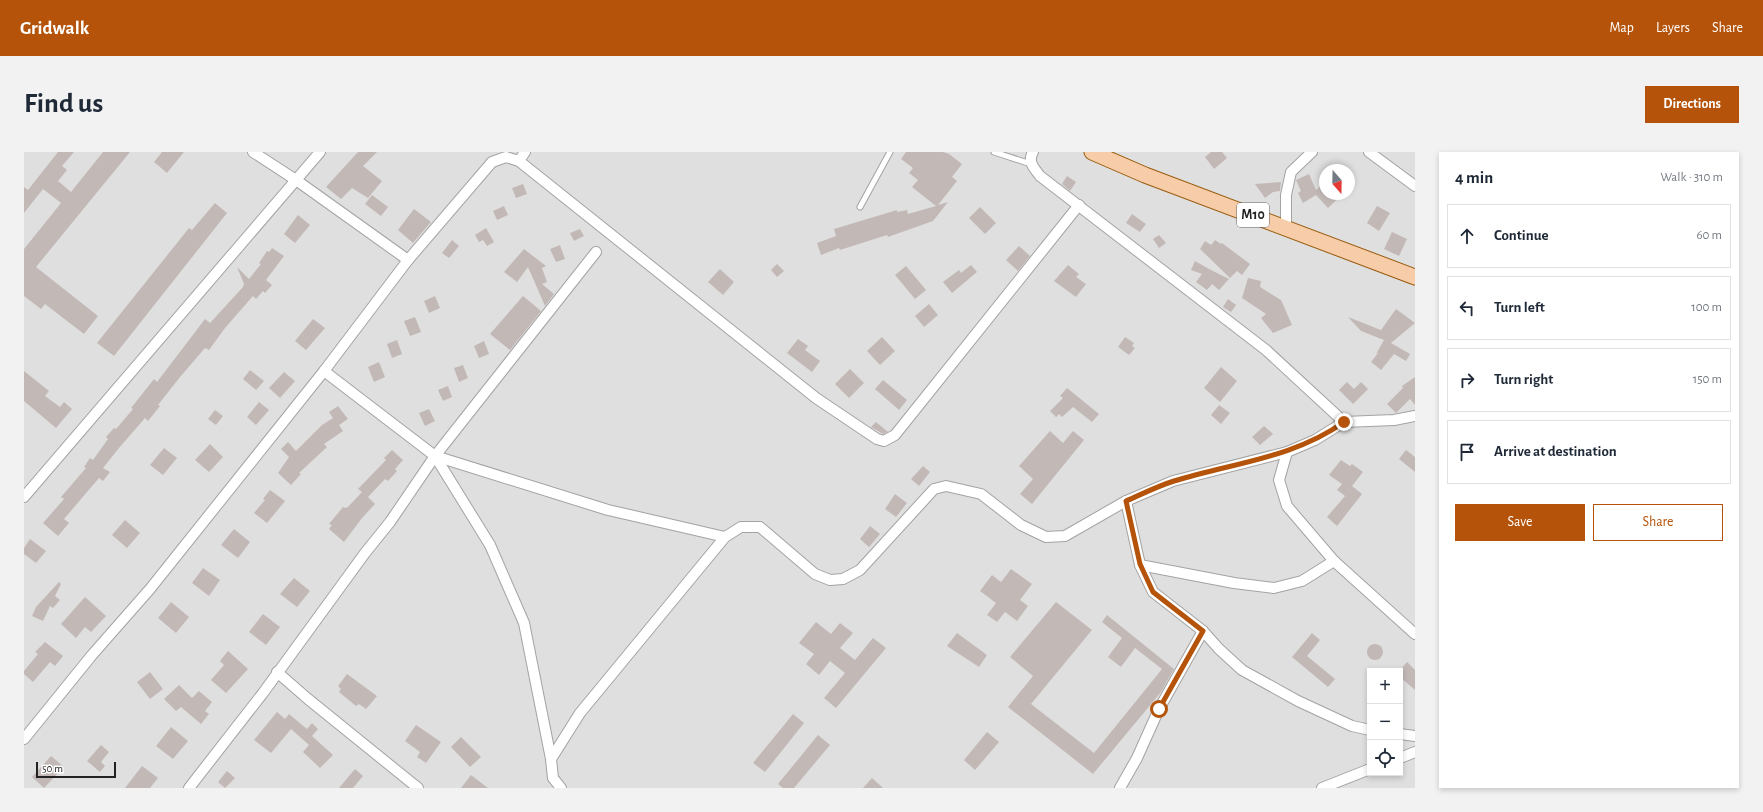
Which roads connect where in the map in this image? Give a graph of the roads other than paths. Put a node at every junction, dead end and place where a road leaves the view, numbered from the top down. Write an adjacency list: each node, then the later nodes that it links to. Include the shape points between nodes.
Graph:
1 (254, 152): 12 (street)
2 (320, 152): 12 (street)
3 (525, 152): 10 (street)
4 (890, 152): 15 (lane)
5 (994, 152): 11 (lane)
6 (1033, 152): 11 (street)
7 (1092, 152): 16 (main road, M10, via 1145,175)
8 (1312, 152): 16 (street, via 1291,172 1286,194)
9 (1369, 152): 13 (street)
10 (519, 161): 14 (street, via 816,398 877,440 884,441 895,435); 18 (street, via 506,157 492,162)
11 (1031, 164): 14 (street, via 1040,176)
12 (296, 180): 18 (street); 25 (street)
13 (1415, 186)
14 (1079, 206): 22 (street, via 1266,350)
15 (860, 207)
16 (1286, 227): 19 (main road, M10)
17 (596, 252): 24 (street)
18 (408, 260): 20 (street)
19 (1415, 277)
20 (324, 371): 24 (street); 36 (street, via 150,589)
21 (1415, 416): 22 (street, via 1394,420)
22 (1344, 422): 23 (street, via 1315,440)
23 (1287, 452): 26 (street, via 1173,481); 28 (street, via 1279,480 1287,506)
24 (435, 456): 27 (street, via 608,510); 32 (street, via 390,522); 39 (street, via 490,545 524,623)
25 (24, 497)
26 (1126, 501): 27 (street, via 1065,536 1046,538 1021,525 982,494 946,486 934,489 860,570 843,579 830,580 815,574 760,527 741,527); 29 (street)
27 (725, 537): 39 (street, via 580,713)
28 (1334, 561): 29 (street, via 1302,581 1274,588 1234,583); 31 (street)
29 (1140, 564): 30 (street, via 1153,592)
30 (1203, 631): 33 (street, via 1242,670 1352,726); 44 (street, via 1159,709)
31 (1415, 634)
32 (277, 672): 41 (street); 42 (street)
33 (1367, 729)
34 (1403, 734): 35 (street)
35 (1415, 736)
36 (24, 739)
37 (1415, 752): 38 (street)
38 (1403, 757)
39 (551, 759): 43 (street, via 553,778)
40 (1367, 770): 45 (street)
41 (190, 788)
42 (418, 788)
43 (560, 788)
44 (1120, 788)
45 (1322, 788)

